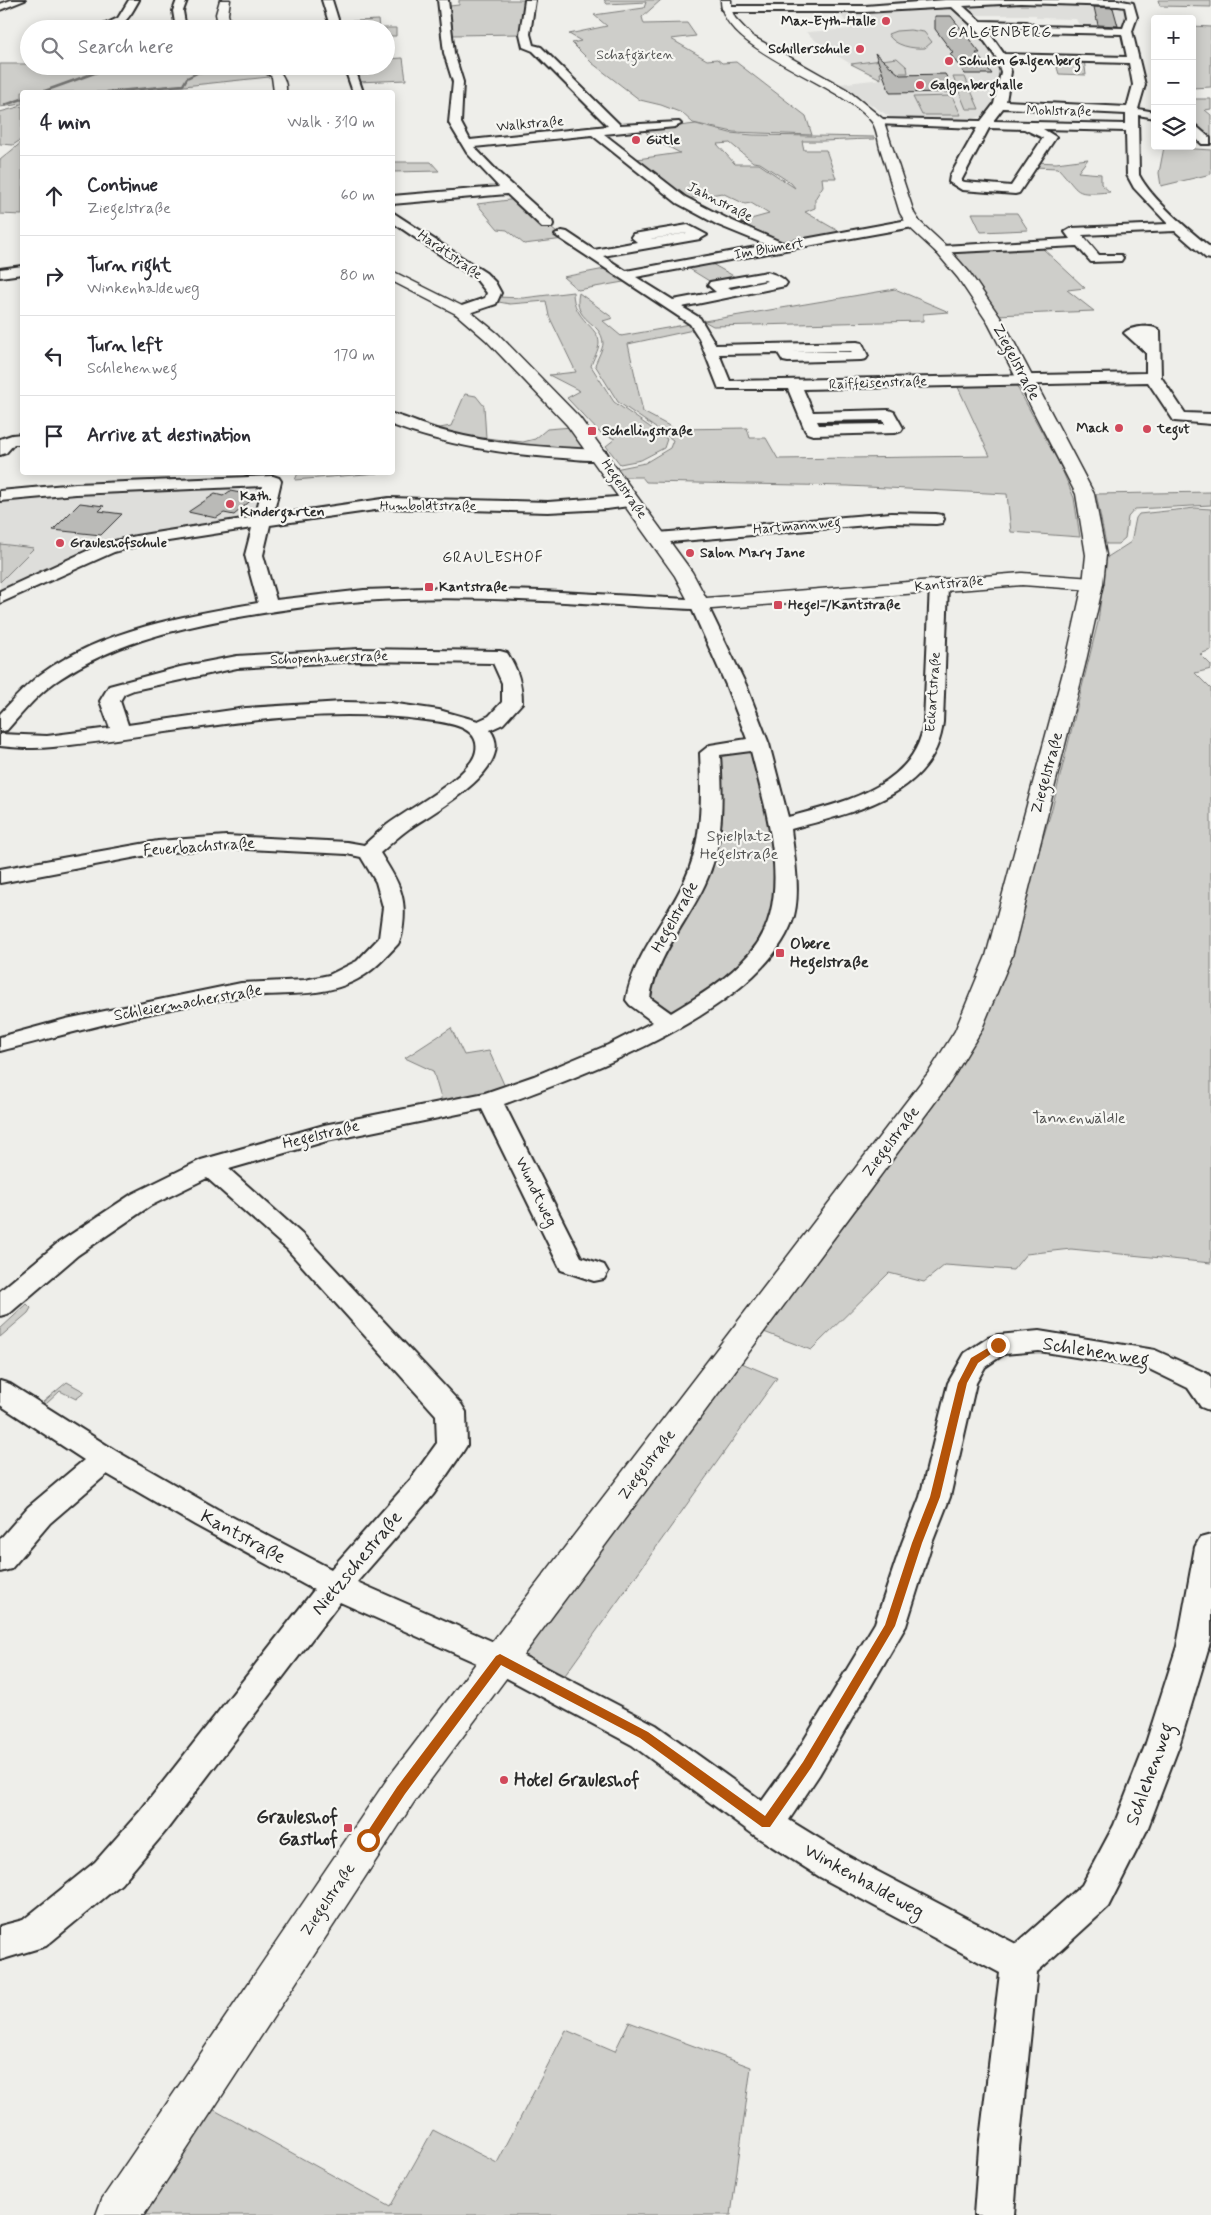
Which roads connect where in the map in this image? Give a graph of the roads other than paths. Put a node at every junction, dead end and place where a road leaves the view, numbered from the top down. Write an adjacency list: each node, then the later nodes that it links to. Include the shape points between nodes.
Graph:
1 (20, 0): 12 (street)
2 (134, 0): 14 (street)
3 (182, 0): 15 (street, via 178,11)
4 (225, 0): 16 (main road)
5 (327, 0): 17 (street)
6 (443, 0): 41 (street, via 449,53 458,82 455,123)
7 (530, 0): 37 (street, via 525,34 528,47 537,49)
8 (1019, 0): 9 (street); 20 (street, via 1129,5 1132,17)
9 (952, 1): 11 (street, via 896,8); 19 (street)
10 (726, 5): 13 (street); 32 (main road, via 730,19 748,38 842,92)
11 (841, 5): 13 (street)
12 (2, 6)
13 (791, 9): 18 (street)
14 (122, 20)
15 (180, 20)
16 (223, 20)
17 (333, 20)
18 (796, 23)
19 (977, 24): 20 (street, via 1027,25 1033,30); 21 (street)
20 (1127, 32): 22 (street)
21 (1001, 56): 22 (street, via 1086,63); 29 (street, via 1011,73)
22 (1135, 60): 26 (street)
23 (276, 75): 27 (main road)
24 (352, 75): 28 (street)
25 (1122, 76): 26 (street)
26 (1138, 77): 30 (street)
27 (280, 90)
28 (357, 90)
29 (1000, 104): 30 (street); 34 (street)
30 (1132, 111): 31 (street); 36 (street)
31 (1151, 114)
32 (879, 122): 34 (street, Mohlstraße); 45 (main road, Ziegelstraße, via 899,190)
33 (675, 124): 37 (street)
34 (985, 124): 35 (street, Mohlstraße); 35 (street, via 956,176 955,182 962,186 1015,190 1050,138)
35 (1027, 126): 36 (street, Mohlstraße)
36 (1133, 128): 47 (street, via 1133,175 1138,185)
37 (617, 129): 39 (street)
38 (1196, 131): 40 (street)
39 (596, 133): 41 (street, Walkstraße); 51 (street, Jahnstraße, via 681,200)
40 (1206, 140)
41 (466, 144): 42 (street)
42 (510, 190): 43 (street); 46 (street)
43 (395, 200)
44 (395, 218): 62 (street, Hardtstraße, via 490,284 494,293 491,301)
45 (914, 223): 51 (street, Im Blümert); 52 (main road, Ziegelstraße)
46 (547, 224)
47 (1178, 227): 50 (street, via 1072,232); 54 (street)
48 (562, 235): 53 (street)
49 (650, 244): 53 (street)
50 (1083, 245): 52 (street); 55 (street, via 1096,259)
51 (782, 247): 58 (street, Im Blümert)
52 (942, 250): 67 (main road, Ziegelstraße, via 964,275 996,323)
53 (591, 254): 58 (street)
54 (1211, 255)
55 (1116, 258)
56 (20, 270): 57 (street)
57 (0, 273)
58 (625, 275): 61 (street)
59 (395, 277): 62 (main road, Hegelstraße)
60 (728, 293): 61 (street)
61 (670, 305): 64 (street, via 695,321)
62 (460, 311): 74 (main road, Hegelstraße, via 492,337 567,414)
63 (784, 348): 64 (street)
64 (711, 350): 68 (street, Raiffeisenstraße, via 724,386)
65 (1152, 351): 66 (street)
66 (1153, 377): 67 (street, Raiffeisenstraße); 71 (street, via 1180,418)
67 (1026, 379): 68 (street, Raiffeisenstraße); 82 (main road, Ziegelstraße, via 1085,494 1096,555)
68 (794, 386): 69 (street)
69 (808, 417)
70 (395, 419): 74 (street, via 460,440 520,449)
71 (1211, 419)
72 (20, 439): 73 (street, via 4,442)
73 (0, 450)
74 (600, 455): 78 (main road, Hegelstraße)
75 (78, 475): 76 (street)
76 (76, 489): 77 (street); 80 (street, via 273,481)
77 (0, 496)
78 (630, 501): 80 (street, Humboldtstraße, via 548,507 389,503); 81 (main road, Hegelstraße)
79 (936, 519): 81 (street, Hartmannweg, via 891,518)
80 (263, 521): 84 (street, Humboldtstraße, via 108,548); 86 (street, via 254,554)
81 (658, 538): 85 (main road, Hegelstraße, via 685,576)
82 (1093, 584): 83 (main road, Kantstraße, via 1022,579); 107 (main road, Ziegelstraße, via 1073,675 999,956 968,1031 940,1076 856,1190)
83 (939, 585): 85 (main road, Kantstraße); 92 (street, Eckartstraße, via 931,735 924,757 881,793 853,806)
84 (0, 598)
85 (699, 604): 86 (street, Kantstraße, via 385,594); 91 (street, Hegelstraße)
86 (268, 605): 87 (street, Kantstraße, via 164,627 104,647 54,674 26,697)
87 (0, 726)
88 (478, 728): 89 (street, via 459,720 417,712 356,707 288,709); 89 (street, Schopenhauerstraße, via 496,720 512,703 512,683 500,657 358,655 237,662 127,686 116,690 110,701); 93 (street, via 486,738 486,754 473,773)
89 (121, 732): 90 (street, via 51,741)
90 (0, 740)
91 (760, 744): 92 (street, Hegelstraße); 95 (street, Hegelstraße, via 716,749 710,753 712,797 700,871 637,990 638,1000)
92 (780, 824): 95 (street, Hegelstraße, via 786,889 781,922 760,957 718,994)
93 (369, 852): 94 (street, Feuerbachstraße, via 338,847 216,843 158,847); 96 (street, Schleiermacherstraße, via 387,882 394,907 390,939 365,966 336,980 305,987 241,990 66,1026)
94 (0, 876)
95 (670, 1023): 97 (street, Hegelstraße, via 598,1058)
96 (0, 1044)
97 (490, 1100): 98 (street, Hegelstraße, via 324,1133); 99 (street, Wundtweg, via 572,1263)
98 (210, 1166): 100 (street, Hegelstraße, via 141,1200 68,1249); 106 (street, Nietzschestraße, via 296,1243 451,1412 452,1445 422,1487)
99 (594, 1272)
100 (0, 1306)
101 (0, 1391): 103 (street, Kantstraße)
102 (1211, 1400): 108 (street, Schlehenweg, via 1198,1381 1154,1360 1039,1341 998,1345 975,1360 962,1383 935,1497 890,1626 807,1765)
103 (106, 1459): 105 (street, via 39,1515); 106 (street, Kantstraße, via 206,1518)
104 (1211, 1547): 110 (street, Schlehenweg, via 1194,1646 1162,1746 1130,1830 1095,1896)
105 (0, 1560)
106 (335, 1586): 107 (street, Kantstraße); 109 (street, Nietzschestraße, via 153,1821 108,1873 33,1934)
107 (500, 1659): 108 (street, Winkenhaldeweg, via 644,1735); 111 (main road, Ziegelstraße, via 401,1790)
108 (766, 1824): 110 (street, Winkenhaldeweg, via 833,1866)
109 (0, 1943)
110 (1019, 1964): 112 (street)
111 (118, 2215)
112 (994, 2215)

